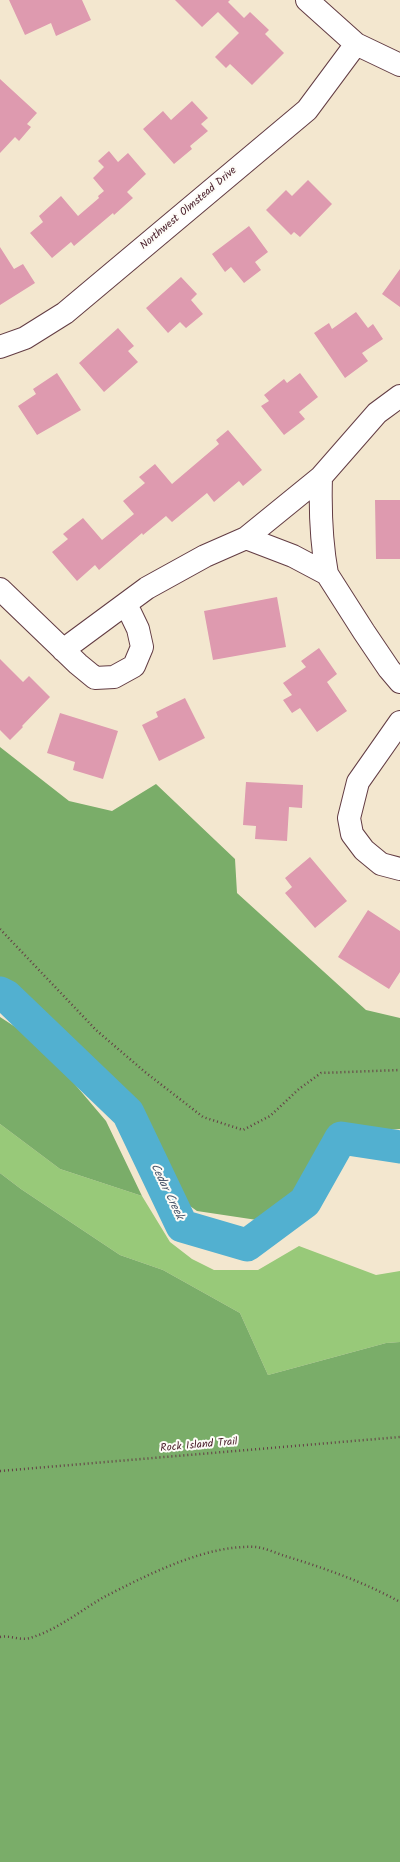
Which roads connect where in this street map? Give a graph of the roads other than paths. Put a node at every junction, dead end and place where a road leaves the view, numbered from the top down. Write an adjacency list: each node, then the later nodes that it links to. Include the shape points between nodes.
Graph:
1 (306, 0): 2 (street)
2 (356, 44): 3 (street); 4 (street, Northwest Olmstead Drive, via 307,110 65,313 25,338)
3 (400, 65)
4 (0, 347)
5 (400, 396): 6 (street, via 377,413)
6 (321, 477): 7 (street); 8 (street, via 320,517)
7 (246, 538): 8 (street, via 293,556); 10 (street, via 205,556 147,588)
8 (327, 574): 12 (street)
9 (0, 589): 11 (street)
10 (126, 604): 11 (street); 11 (street, via 138,629 142,647 134,666 114,677 95,678)
11 (63, 650)
12 (400, 682)
13 (400, 722): 14 (street, via 358,782 349,818 352,834 364,850 381,864)
14 (400, 869)

